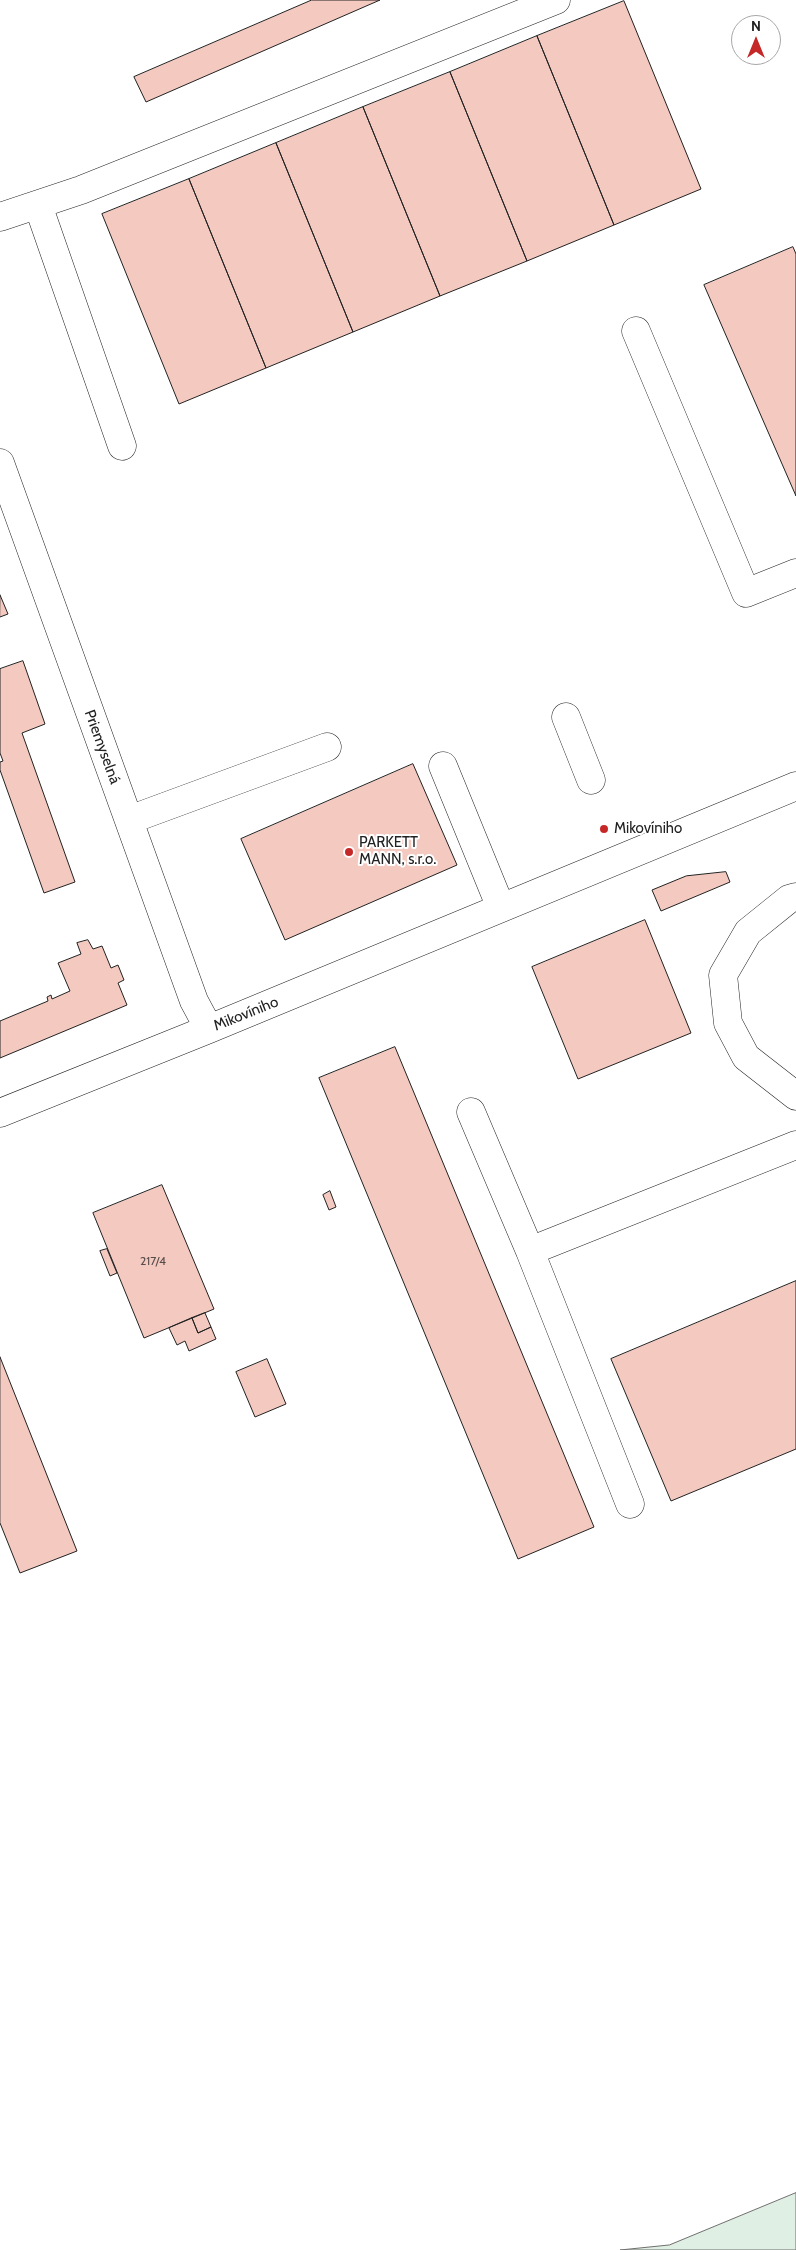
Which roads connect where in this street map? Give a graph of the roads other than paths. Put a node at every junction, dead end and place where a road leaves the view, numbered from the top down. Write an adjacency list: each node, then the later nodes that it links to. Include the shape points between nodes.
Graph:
1 (556, 0): 2 (street)
2 (38, 205): 3 (street); 5 (street)
3 (0, 217)
4 (636, 331): 7 (street, via 746,593)
5 (122, 446)
6 (0, 463): 13 (street, Priemyselná)
7 (796, 572)
8 (566, 717): 11 (street)
9 (327, 747): 13 (street)
10 (444, 766): 15 (street)
11 (591, 780)
12 (796, 786): 15 (street, Mikovíniho)
13 (128, 820): 16 (street, Priemyselná, via 194,1001)
14 (796, 897): 17 (street, via 789,899 748,932 724,976 728,1023 746,1057)
15 (501, 908): 16 (street, Mikovíniho)
16 (209, 1029): 19 (street, Mikovíniho)
17 (796, 1096)
18 (471, 1112): 21 (street)
19 (0, 1113)
20 (796, 1144): 21 (street)
21 (530, 1251): 22 (street)
22 (630, 1504)

